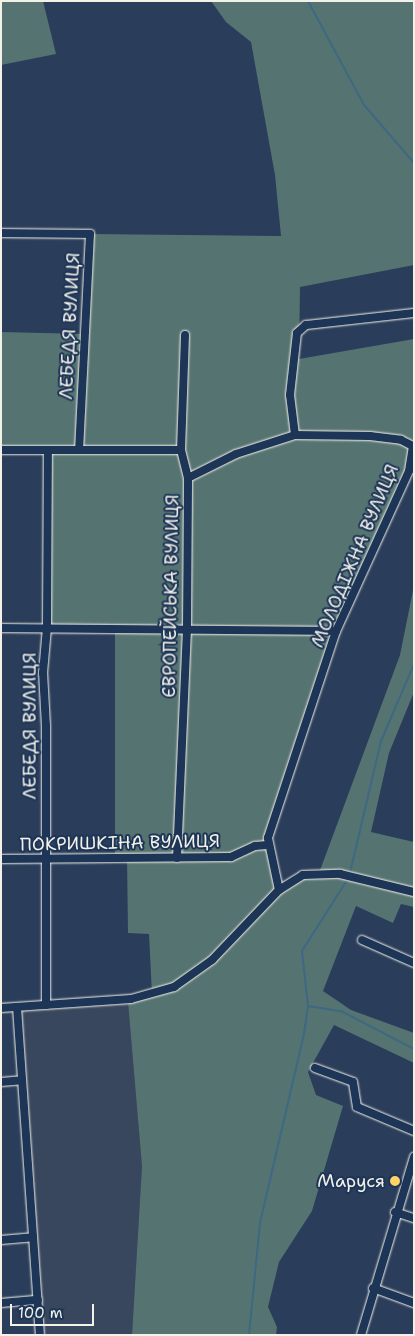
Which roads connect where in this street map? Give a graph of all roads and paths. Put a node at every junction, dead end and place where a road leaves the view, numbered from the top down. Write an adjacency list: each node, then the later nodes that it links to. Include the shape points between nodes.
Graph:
1 (1, 232): 7 (street, ЛЕБЕДЯ ВУЛИЦЯ, via 90,234)
2 (414, 313): 4 (street, via 306,325 297,333 290,395)
3 (185, 334): 8 (street, ЄВРОПЕЙСЬКА ВУЛИЦЯ)
4 (295, 435): 9 (street, via 236,454); 13 (street, МОЛОДІЖНА ВУЛИЦЯ, via 370,436 400,440 413,446 408,471)
5 (1, 450): 6 (street)
6 (48, 450): 7 (street); 10 (street, ЛЕБЕДЯ ВУЛИЦЯ)
7 (79, 450): 8 (street)
8 (181, 450): 9 (street, ЄВРОПЕЙСЬКА ВУЛИЦЯ)
9 (188, 478): 12 (street, ЄВРОПЕЙСЬКА ВУЛИЦЯ)
10 (47, 627): 11 (street); 12 (street); 17 (street, ЛЕБЕДЯ ВУЛИЦЯ, via 43,673 46,726)
11 (1, 628)
12 (187, 628): 13 (street); 15 (street, ЄВРОПЕЙСЬКА ВУЛИЦЯ)
13 (336, 631): 14 (street, МОЛОДІЖНА ВУЛИЦЯ)
14 (267, 845): 15 (street, ПОКРИШКІНА ВУЛИЦЯ, via 255,846 231,857); 18 (street)
15 (177, 858): 17 (street, ПОКРИШКІНА ВУЛИЦЯ)
16 (1, 859): 17 (street, ПОКРИШКІНА ВУЛИЦЯ)
17 (44, 859): 22 (street, ЛЕБЕДЯ ВУЛИЦЯ)
18 (280, 890): 19 (street, via 303,875 340,874); 22 (street, via 212,960 174,987 152,995)
19 (414, 892)
20 (362, 940): 21 (street)
21 (414, 963)
22 (46, 1003): 23 (street)
23 (17, 1007): 24 (street); 26 (street)
24 (1, 1008)
25 (315, 1068): 28 (street, via 354,1082 357,1107)
26 (22, 1080): 27 (street); 32 (street)
27 (1, 1082)
28 (414, 1131)
29 (414, 1157): 30 (street)
30 (395, 1212): 31 (street); 34 (street)
31 (414, 1218)
32 (33, 1237): 33 (street); 35 (street)
33 (1, 1240)
34 (373, 1288): 37 (street); 39 (street)
35 (38, 1300): 36 (street); 38 (street)
36 (1, 1303)
37 (414, 1303)
38 (40, 1335)
39 (361, 1335)

